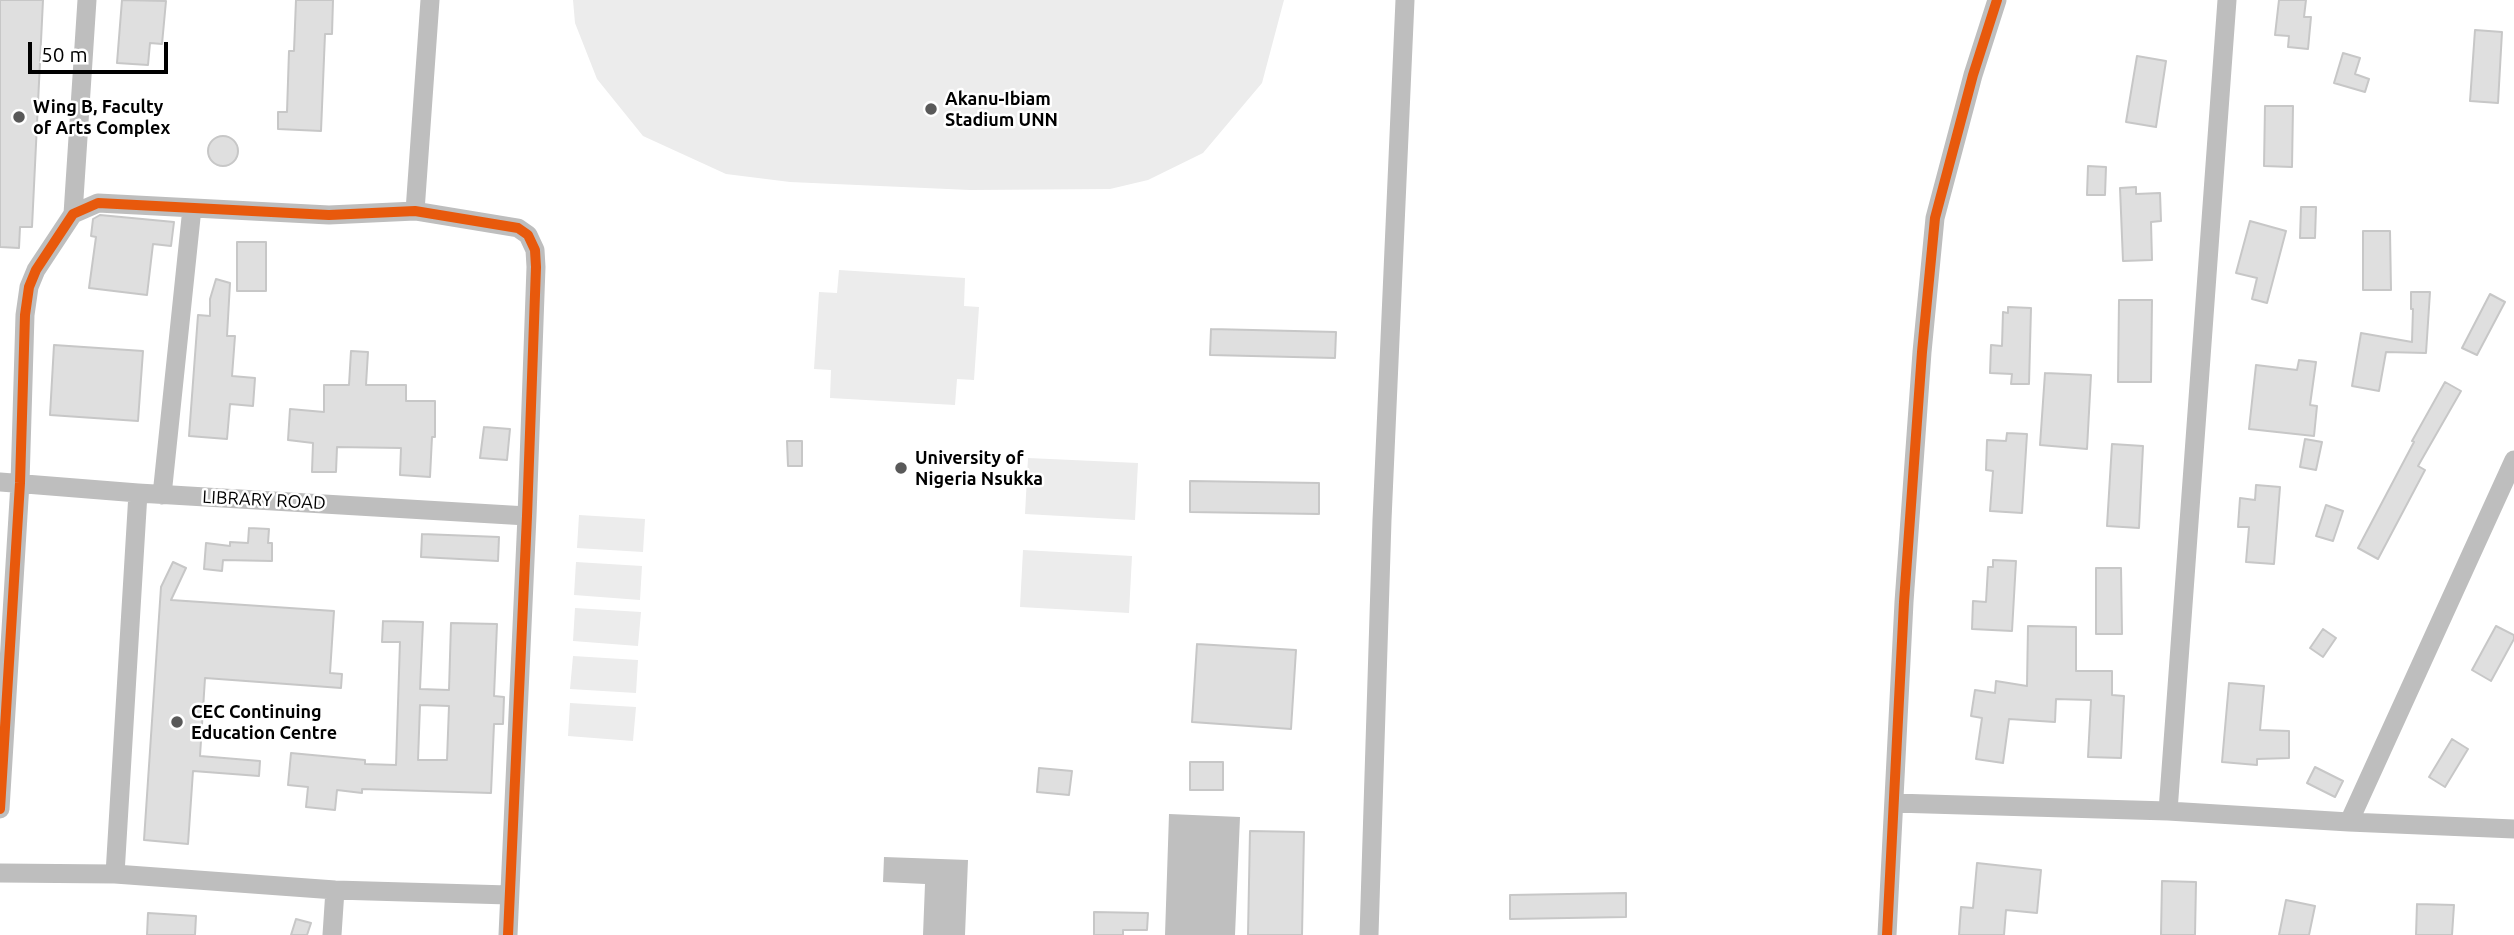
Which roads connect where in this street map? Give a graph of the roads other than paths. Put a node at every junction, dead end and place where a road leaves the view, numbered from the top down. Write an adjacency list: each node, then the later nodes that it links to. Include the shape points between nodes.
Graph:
1 (88, 0): 8 (street)
2 (430, 0): 7 (street)
3 (1405, 0): 26 (street)
4 (1997, 0): 15 (street, via 1935,218 1906,575)
5 (2227, 0): 17 (street)
6 (192, 208): 7 (street, via 329,215); 8 (street, via 98,203); 13 (street)
7 (415, 212): 14 (street, via 518,228 535,250)
8 (73, 214): 11 (street, via 29,287)
9 (2514, 460): 18 (street)
10 (0, 482): 11 (street, LIBRARY ROAD)
11 (20, 483): 12 (street, LIBRARY ROAD); 16 (street)
12 (138, 493): 13 (street, LIBRARY ROAD); 21 (street)
13 (162, 495): 14 (street, LIBRARY ROAD)
14 (527, 516): 23 (street)
15 (1894, 803): 17 (street); 27 (street)
16 (0, 809)
17 (2168, 811): 18 (street)
18 (2349, 822): 19 (street)
19 (2514, 829)
20 (0, 873): 21 (street)
21 (115, 874): 22 (street)
22 (335, 890): 23 (street); 24 (street)
23 (509, 895): 25 (street)
24 (332, 935)
25 (508, 935)
26 (1369, 935)
27 (1887, 935)

